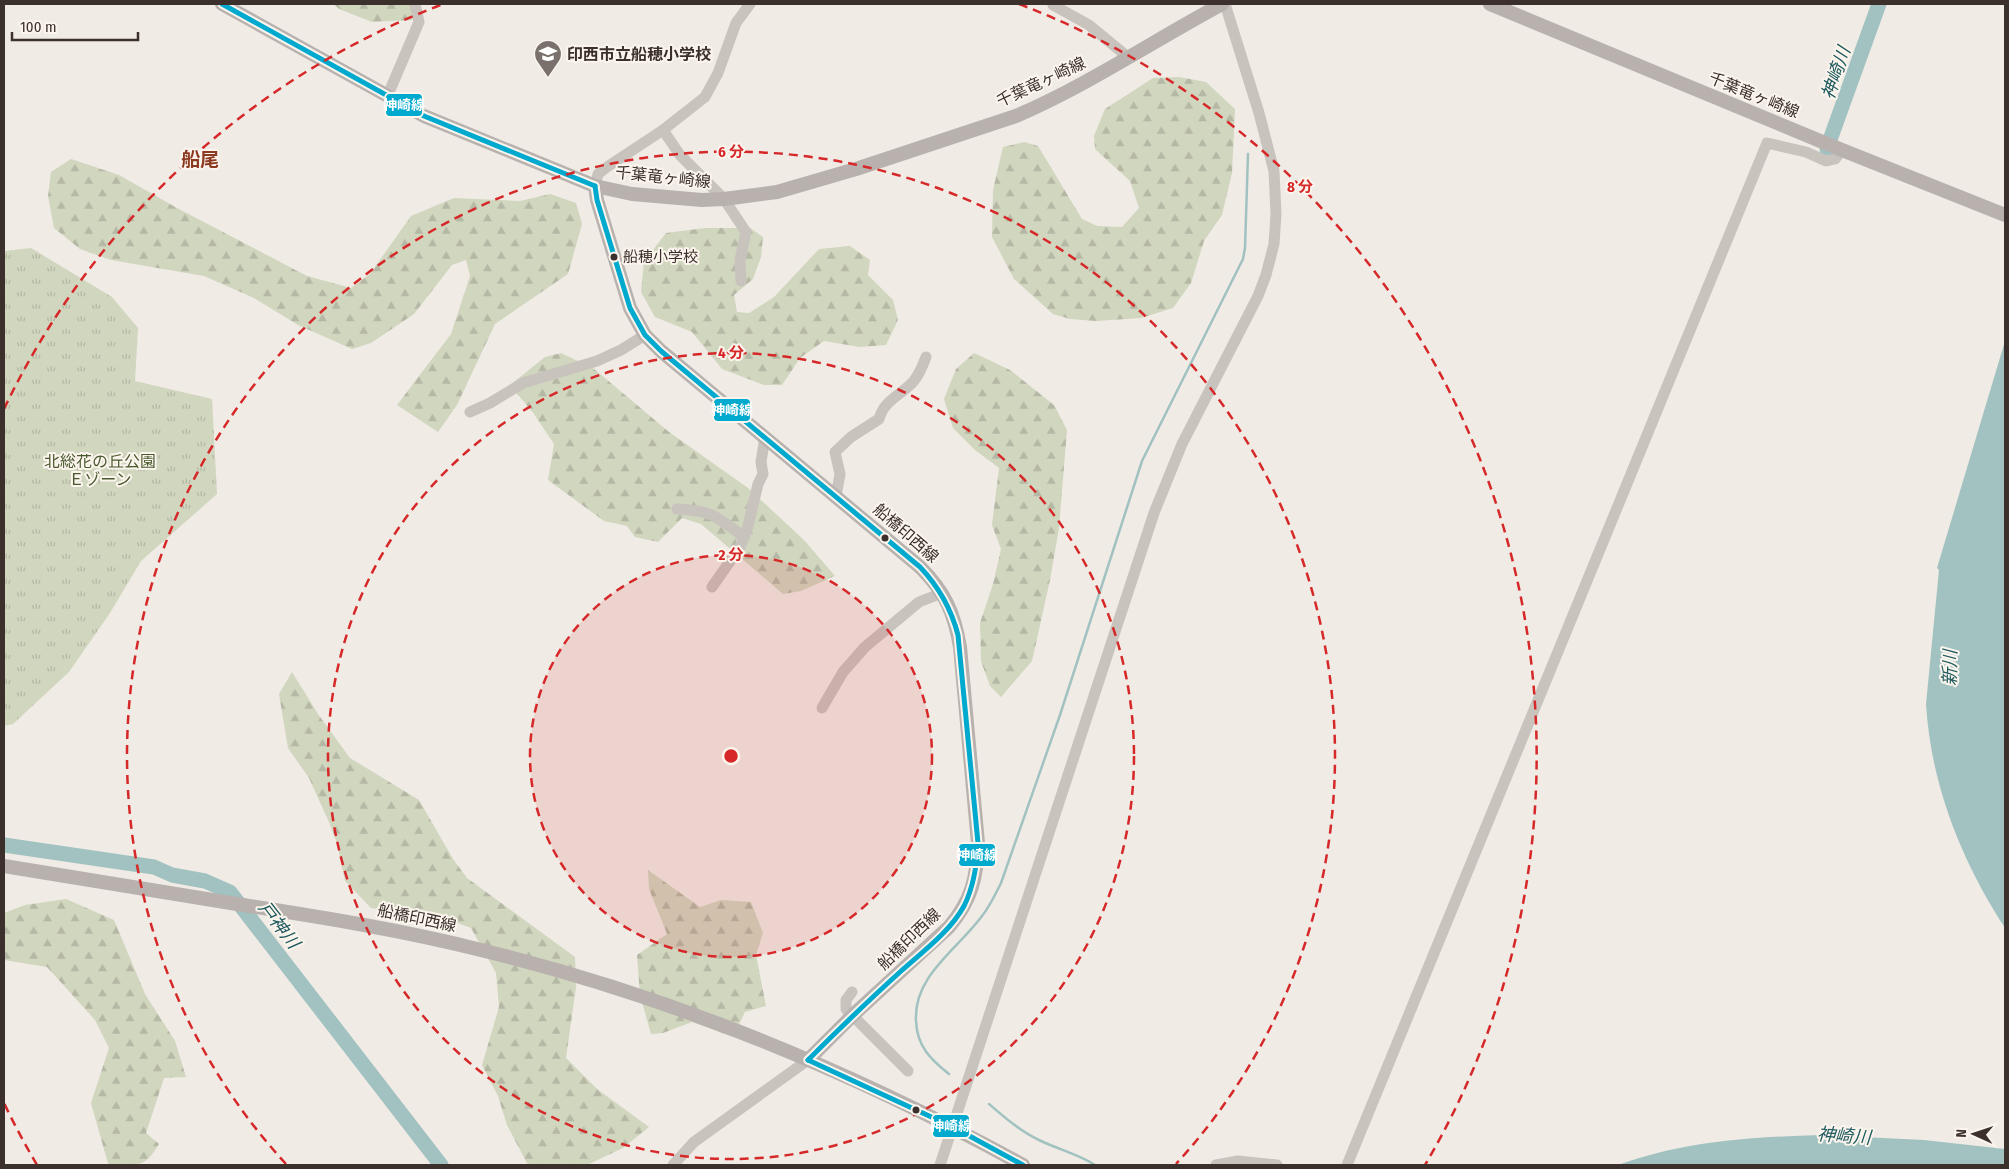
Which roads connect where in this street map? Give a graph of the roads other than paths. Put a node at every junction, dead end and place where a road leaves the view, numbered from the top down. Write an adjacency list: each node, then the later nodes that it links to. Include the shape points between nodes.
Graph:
1 (222, 4): 8 (main road, 千葉竜ヶ崎線)
2 (415, 4): 8 (street, via 418,22)
3 (750, 4): 9 (street, via 736,23 706,97)
4 (1224, 4): 7 (main road, 千葉竜ヶ崎線); 30 (street, via 1274,171 1276,214 1270,260 1258,296 1186,437 1154,513)
5 (1490, 4): 10 (main road, 千葉竜ヶ崎線)
6 (1053, 5): 7 (street, via 1089,25)
7 (1129, 58): 12 (main road, 千葉竜ヶ崎線, via 1048,102 999,122 806,185)
8 (387, 97): 11 (main road, 千葉竜ヶ崎線, via 475,138)
9 (663, 130): 11 (street, via 607,166 598,174); 12 (street, via 680,156)
10 (1834, 147): 13 (main road, 千葉竜ヶ崎線); 36 (street, via 1835,159 1826,161 1806,152 1768,143)
11 (594, 186): 12 (main road, 千葉竜ヶ崎線, via 658,197); 15 (main road, 船橋印西線, via 630,308)
12 (724, 199): 14 (street, via 746,232 740,260)
13 (2005, 215)
14 (741, 282)
15 (645, 335): 17 (street, via 596,361 523,383); 18 (main road, 船橋印西線)
16 (926, 357): 19 (street, via 914,381 888,402 879,419 851,437 836,452 840,474)
17 (470, 412)
18 (765, 437): 19 (main road, 船橋印西線); 21 (street, via 761,462 763,474)
19 (836, 496): 23 (main road, 船橋印西線, via 920,567)
20 (677, 509): 21 (street, via 708,512)
21 (744, 537): 22 (street)
22 (712, 587)
23 (942, 593): 24 (street, via 919,602 865,647 843,672); 27 (main road, 船橋印西線, via 954,616 960,647 978,843 974,882 959,916)
24 (822, 708)
25 (4, 866): 28 (main road, 船橋印西線, via 357,923 486,951 655,1002)
26 (852, 992): 27 (street, via 845,1005)
27 (852, 1016): 28 (main road, 船橋印西線); 29 (street)
28 (808, 1060): 30 (main road, 船橋印西線); 31 (street, via 694,1142)
29 (908, 1071)
30 (953, 1127): 32 (street); 33 (main road, 船橋印西線)
31 (673, 1165)
32 (940, 1165)
33 (1023, 1165)
34 (1216, 1165): 35 (street, via 1238,1161)
35 (1277, 1165)
36 (1347, 1165)

